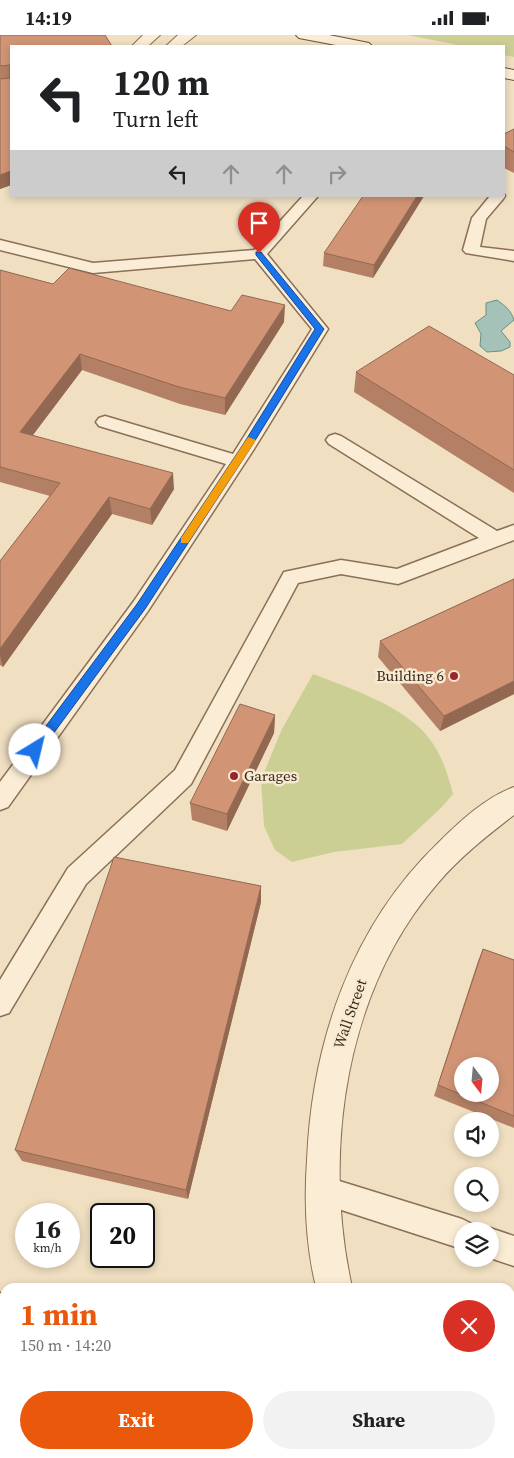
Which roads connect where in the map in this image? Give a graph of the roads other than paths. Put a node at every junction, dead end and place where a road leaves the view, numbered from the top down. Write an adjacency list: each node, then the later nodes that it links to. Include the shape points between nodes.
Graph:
1 (188, 35): 3 (street)
2 (304, 35): 4 (street)
3 (174, 45)
4 (356, 45)
5 (310, 197): 8 (lane)
6 (497, 197): 9 (lane, via 479,218 471,250)
7 (0, 245): 8 (lane, via 92,268)
8 (259, 253): 12 (lane, via 320,329)
9 (514, 256)
10 (105, 422): 12 (lane)
11 (335, 439): 13 (lane)
12 (237, 461): 15 (lane, via 141,606)
13 (504, 535): 16 (lane, via 398,577 341,567 291,577 183,777 77,876)
14 (514, 799): 17 (street, Wall Street, via 456,841 426,873 399,908 355,991 339,1038 328,1091 323,1148)
15 (0, 800)
16 (0, 1004)
17 (324, 1190): 18 (lane); 21 (street, Wall Street, via 325,1226)
18 (454, 1232)
19 (499, 1246): 20 (lane)
20 (514, 1251)
21 (333, 1283)

